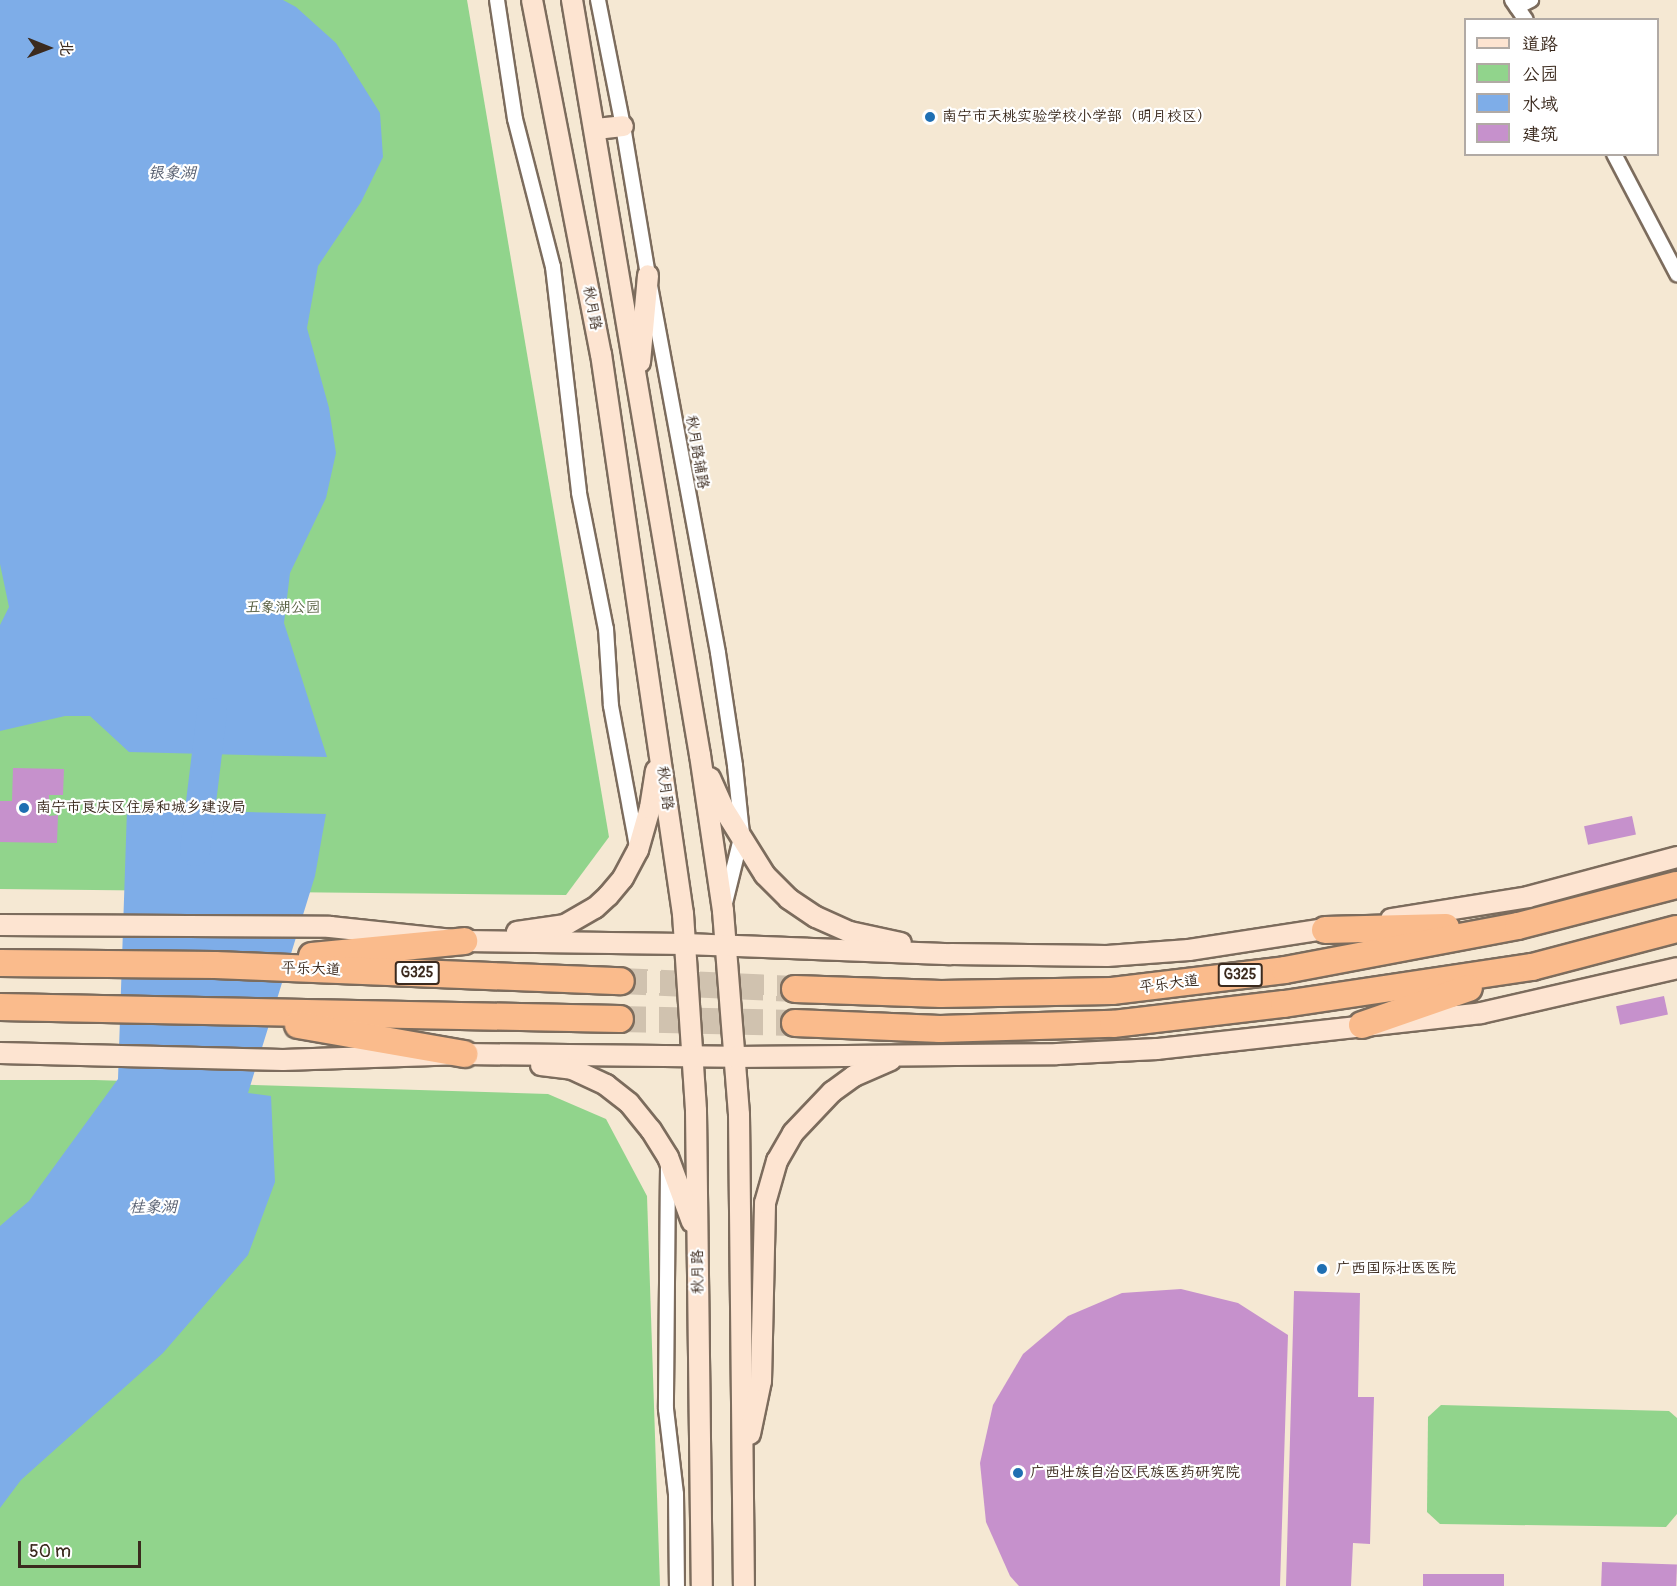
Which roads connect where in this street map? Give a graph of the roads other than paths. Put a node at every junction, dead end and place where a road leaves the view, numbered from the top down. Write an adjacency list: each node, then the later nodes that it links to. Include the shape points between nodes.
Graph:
1 (497, 0): 17 (street, via 515,119 553,267 579,493 606,629 611,706)
2 (532, 0): 14 (main road, 秋月路, via 601,354)
3 (572, 0): 9 (main road, 秋月路)
4 (598, 0): 8 (street, 秋月路辅路)
5 (1531, 0): 6 (street)
6 (1514, 3): 7 (street)
7 (1525, 18)
8 (623, 126): 9 (main road); 12 (street, 秋月路辅路)
9 (596, 129): 13 (main road, 秋月路)
10 (1615, 156): 11 (street)
11 (1677, 274)
12 (648, 275): 13 (main road); 16 (street, 秋月路辅路, via 718,653)
13 (638, 395): 15 (main road, 秋月路)
14 (659, 752): 17 (main road); 26 (main road, 秋月路)
15 (700, 755): 16 (main road, via 725,812); 20 (main road, 秋月路)
16 (742, 834): 20 (street, 秋月路辅路); 28 (main road, via 765,875 789,900 816,917 850,932)
17 (638, 850): 25 (main road, via 608,896 565,925)
18 (1677, 857): 24 (main road, via 1528,897)
19 (1677, 885): 22 (highway, 平乐大道 / G325)
20 (723, 911): 27 (main road, 秋月路)
21 (0, 925): 25 (main road, via 330,927)
22 (1518, 926): 24 (highway); 34 (highway, 平乐大道 / G325, via 1286,970 1112,991 941,994)
23 (1677, 929): 31 (highway)
24 (1325, 930): 28 (main road, via 1189,950 1107,956)
25 (464, 941): 26 (main road); 30 (highway)
26 (685, 944): 27 (main road); 42 (main road, 秋月路)
27 (725, 946): 28 (main road); 44 (main road, 秋月路)
28 (951, 954)
29 (0, 963): 30 (highway, 平乐大道 / G325)
30 (214, 965): 33 (highway, 平乐大道 / G325)
31 (1532, 967): 38 (highway, via 1284,1004 1113,1024 940,1029); 39 (highway)
32 (1677, 968): 39 (main road, via 1480,1013)
33 (621, 981)
34 (795, 989)
35 (0, 1007): 36 (highway)
36 (217, 1011): 37 (highway); 41 (highway)
37 (620, 1019)
38 (795, 1023)
39 (1362, 1025): 43 (main road, via 1157,1049)
40 (0, 1053): 41 (main road, via 283,1060)
41 (464, 1054): 42 (main road); 45 (main road, via 572,1069 606,1085 629,1103)
42 (693, 1055): 44 (main road); 46 (main road, 秋月路)
43 (900, 1056): 44 (main road); 47 (main road, via 854,1076 832,1092 793,1132 777,1161 765,1203 761,1381)
44 (734, 1057): 47 (main road, 秋月路, via 739,1115)
45 (668, 1157): 46 (main road); 48 (street, via 666,1409 676,1494)
46 (698, 1242): 49 (main road, 秋月路)
47 (743, 1469): 50 (main road, 秋月路)
48 (678, 1586)
49 (702, 1586)
50 (744, 1586)

